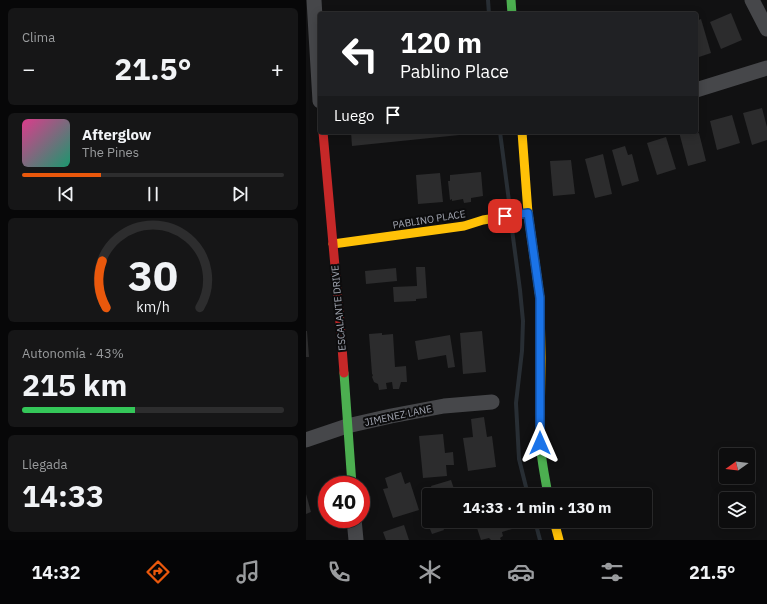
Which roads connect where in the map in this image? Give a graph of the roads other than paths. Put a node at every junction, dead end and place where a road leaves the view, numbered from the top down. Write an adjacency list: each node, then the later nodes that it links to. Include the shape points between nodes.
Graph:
1 (314, 0): 8 (street)
2 (511, 0): 4 (street)
3 (753, 0): 5 (street)
4 (512, 12)
5 (767, 29)
6 (767, 68): 7 (street)
7 (698, 89)
8 (315, 95)
9 (323, 134): 12 (street, ESCALANTE DRIVE)
10 (522, 134): 11 (street)
11 (528, 213): 12 (street, PABLINO PLACE, via 483,220 464,226); 17 (street, via 540,298 540,443)
12 (333, 244): 14 (street, ESCALANTE DRIVE)
13 (492, 402): 14 (street, JIMENEZ LANE, via 444,406)
14 (347, 426): 15 (street, JIMENEZ LANE); 16 (street, ESCALANTE DRIVE)
15 (306, 440)
16 (351, 476)
17 (547, 488)
18 (355, 528): 20 (street)
19 (556, 528): 21 (street)
20 (356, 540)
21 (559, 540)

